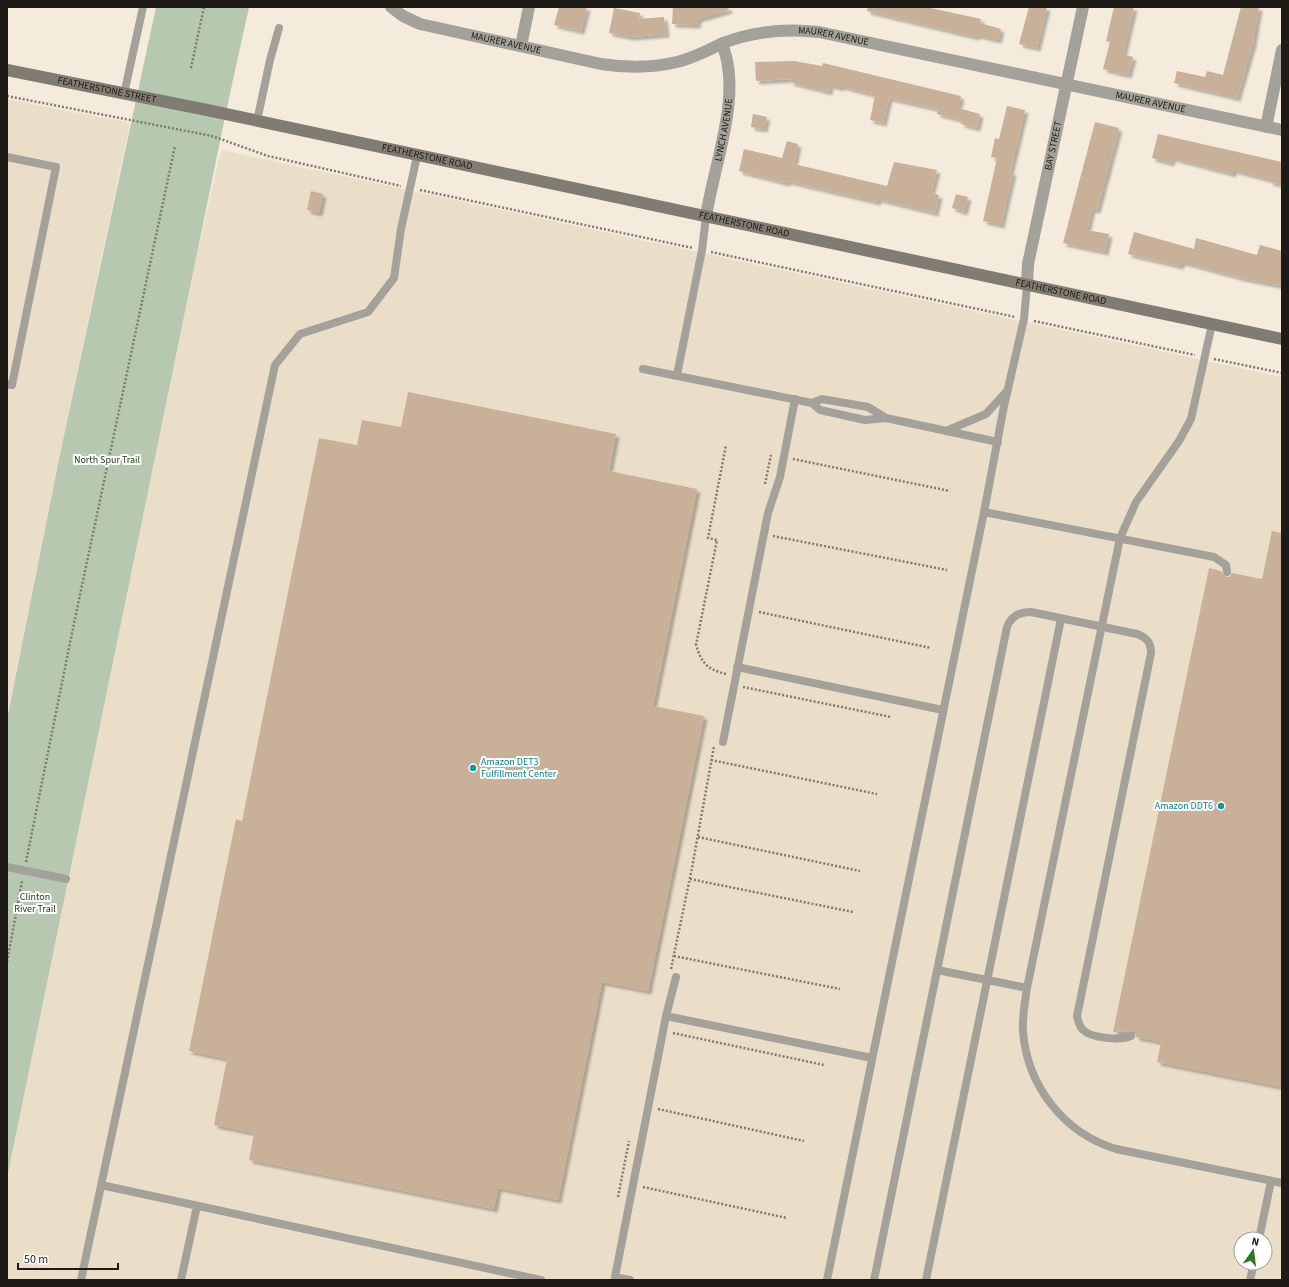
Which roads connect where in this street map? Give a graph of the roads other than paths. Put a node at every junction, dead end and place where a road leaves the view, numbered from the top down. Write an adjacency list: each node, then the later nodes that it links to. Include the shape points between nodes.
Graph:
1 (143, 7): 11 (lane)
2 (391, 7): 7 (street, MAURER AVENUE, via 420,24)
3 (529, 7): 7 (street)
4 (1083, 7): 10 (street, BAY STREET)
5 (279, 28): 13 (lane)
6 (722, 44): 7 (street, MAURER AVENUE, via 678,62 639,67 601,64); 10 (street, MAURER AVENUE, via 750,34 768,31 814,31); 18 (street, LYNCH AVENUE, via 729,66 729,94)
7 (521, 46)
8 (1282, 50): 14 (street)
9 (7, 70): 11 (street, FEATHERSTONE STREET)
10 (1067, 84): 14 (street, MAURER AVENUE); 19 (street, BAY STREET, via 1028,264)
11 (124, 94): 12 (street, FEATHERSTONE STREET)
12 (207, 110): 13 (street, FEATHERSTONE ROAD)
13 (257, 121): 16 (street, FEATHERSTONE ROAD)
14 (1266, 126): 15 (street, MAURER AVENUE)
15 (1282, 130)
16 (417, 156): 18 (street, FEATHERSTONE ROAD); 50 (lane, via 401,229 394,278 368,312 300,334 275,365)
17 (7, 157): 24 (lane, via 56,167 12,385)
18 (706, 217): 19 (street, FEATHERSTONE ROAD); 23 (lane)
19 (1027, 285): 20 (street, FEATHERSTONE ROAD); 25 (lane, via 1024,319)
20 (1212, 324): 21 (street, FEATHERSTONE ROAD); 32 (lane, via 1191,419 1179,441 1136,502)
21 (1282, 339)
22 (643, 369): 23 (lane)
23 (677, 376): 26 (lane)
24 (7, 384)
25 (1009, 389): 29 (lane, via 986,414); 30 (lane)
26 (795, 399): 27 (lane); 36 (lane, via 780,477 763,534)
27 (812, 403): 28 (lane, via 820,410 865,420); 28 (lane, via 822,399 868,407)
28 (886, 418): 29 (lane)
29 (946, 431): 30 (lane)
30 (998, 442): 31 (lane)
31 (984, 512): 32 (lane); 37 (lane)
32 (1120, 538): 33 (lane, via 1214,557 1226,565); 35 (lane)
33 (1227, 572)
34 (1061, 618): 35 (lane); 41 (lane, via 1022,612 1014,616 1007,627); 43 (lane)
35 (1101, 626): 44 (lane); 46 (lane, via 1146,638 1151,644 1151,653 1077,1016 1083,1031 1116,1039)
36 (737, 667): 37 (lane); 38 (lane)
37 (943, 710): 47 (lane)
38 (723, 742)
39 (7, 867): 40 (lane)
40 (66, 879)
41 (937, 970): 43 (lane); 59 (lane)
42 (676, 977): 45 (lane)
43 (987, 980): 44 (lane); 60 (lane)
44 (1027, 988): 48 (lane, via 1023,1031 1032,1072 1041,1091 1055,1109 1084,1136 1116,1149)
45 (666, 1016): 47 (lane); 53 (lane)
46 (1131, 1036)
47 (872, 1058): 58 (lane)
48 (1271, 1181): 49 (lane); 52 (lane)
49 (1282, 1183)
50 (101, 1185): 51 (lane); 54 (lane)
51 (197, 1206): 55 (lane); 56 (lane)
52 (1261, 1231)
53 (614, 1278): 57 (lane)
54 (81, 1280)
55 (181, 1280)
56 (541, 1280)
57 (630, 1280)
58 (827, 1280)
59 (874, 1280)
60 (926, 1280)

